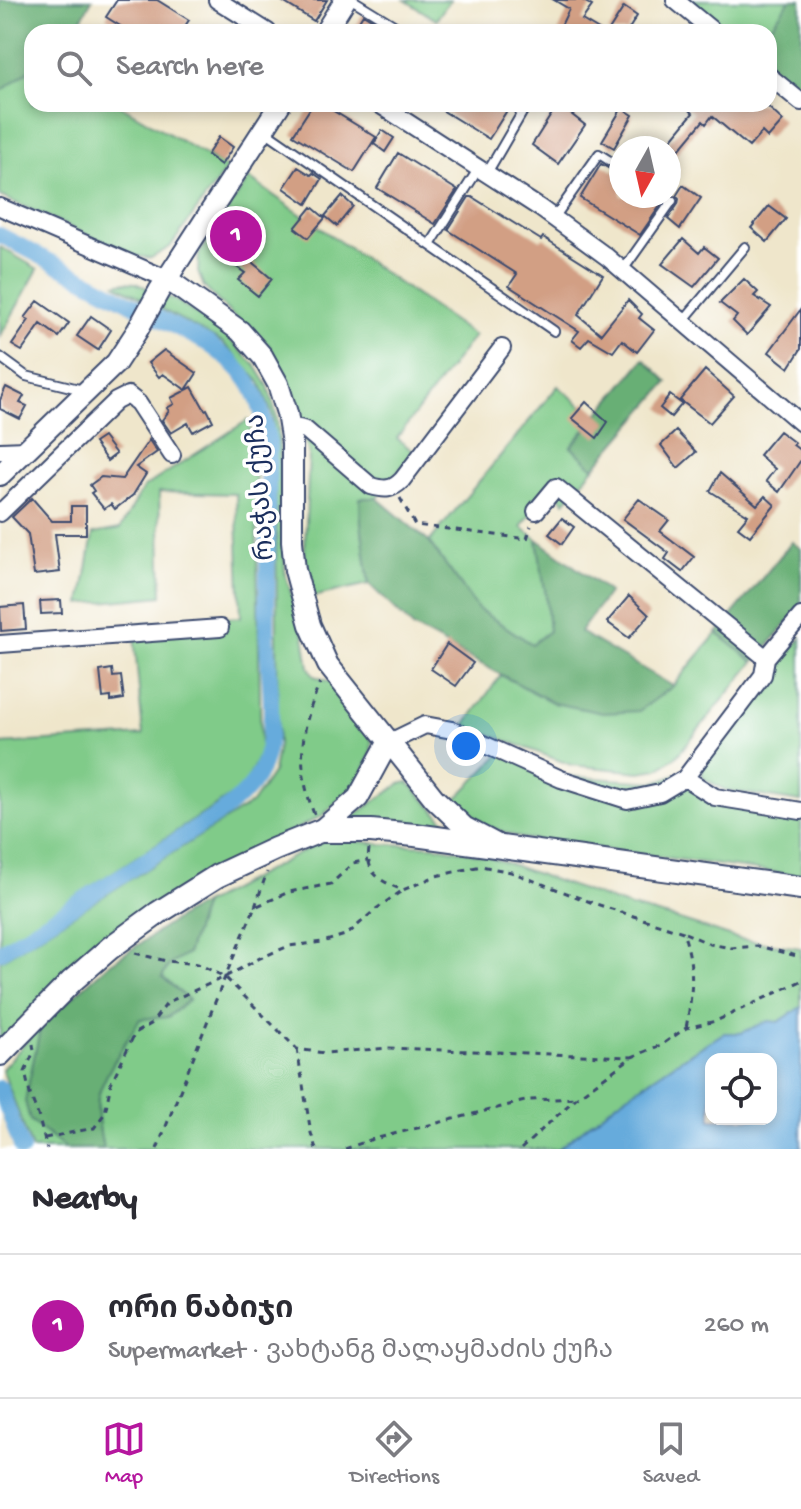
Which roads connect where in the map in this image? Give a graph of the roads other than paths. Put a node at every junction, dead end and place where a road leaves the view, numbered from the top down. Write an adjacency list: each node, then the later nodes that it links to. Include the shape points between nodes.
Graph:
1 (219, 0): 5 (street)
2 (345, 0): 6 (street)
3 (353, 0): 7 (lane)
4 (675, 0): 8 (street)
5 (256, 24)
6 (330, 24)
7 (392, 24)
8 (704, 24)
9 (777, 82): 10 (street)
10 (801, 102)
11 (275, 112): 14 (street)
12 (391, 112): 16 (street)
13 (522, 112): 16 (lane)
14 (263, 130): 20 (lane); 23 (street)
15 (609, 160): 19 (lane, via 599,154)
16 (482, 171): 19 (street); 20 (lane)
17 (0, 207): 23 (street, რაჭას ქუჩა)
18 (667, 208): 22 (lane)
19 (554, 218): 22 (street)
20 (430, 245): 25 (lane)
21 (745, 247): 24 (lane)
22 (623, 270): 24 (street)
23 (163, 285): 28 (street, via 116,363); 31 (street, რაჭას ქუჩა, via 240,331 263,357 278,384)
24 (683, 322): 30 (street)
25 (554, 331)
26 (502, 348): 31 (street, via 394,487 371,486 306,430)
27 (0, 357): 28 (lane, via 26,376)
28 (92, 387): 29 (lane); 32 (street)
29 (116, 401): 34 (street, via 128,395 138,403); 37 (street)
30 (801, 423)
31 (290, 430): 42 (street, რაჭას ქუჩა, via 292,541 310,625 328,665)
32 (26, 450): 33 (street); 35 (street)
33 (0, 451)
34 (172, 455)
35 (0, 475)
36 (536, 511): 41 (street, via 556,487)
37 (0, 513)
38 (801, 616): 41 (street)
39 (220, 628): 40 (street)
40 (0, 644)
41 (766, 658): 43 (street, via 763,675)
42 (388, 743): 43 (street, via 425,725 452,730 561,779 627,800 660,793); 45 (street, via 358,798); 46 (street, რაჭას ქუჩა, via 464,827)
43 (685, 778): 44 (street, via 715,797)
44 (801, 811)
45 (320, 831): 46 (main road, via 371,831); 48 (main road, via 217,876 158,913 72,981)
46 (501, 847): 47 (main road)
47 (801, 888)
48 (4, 1050)

